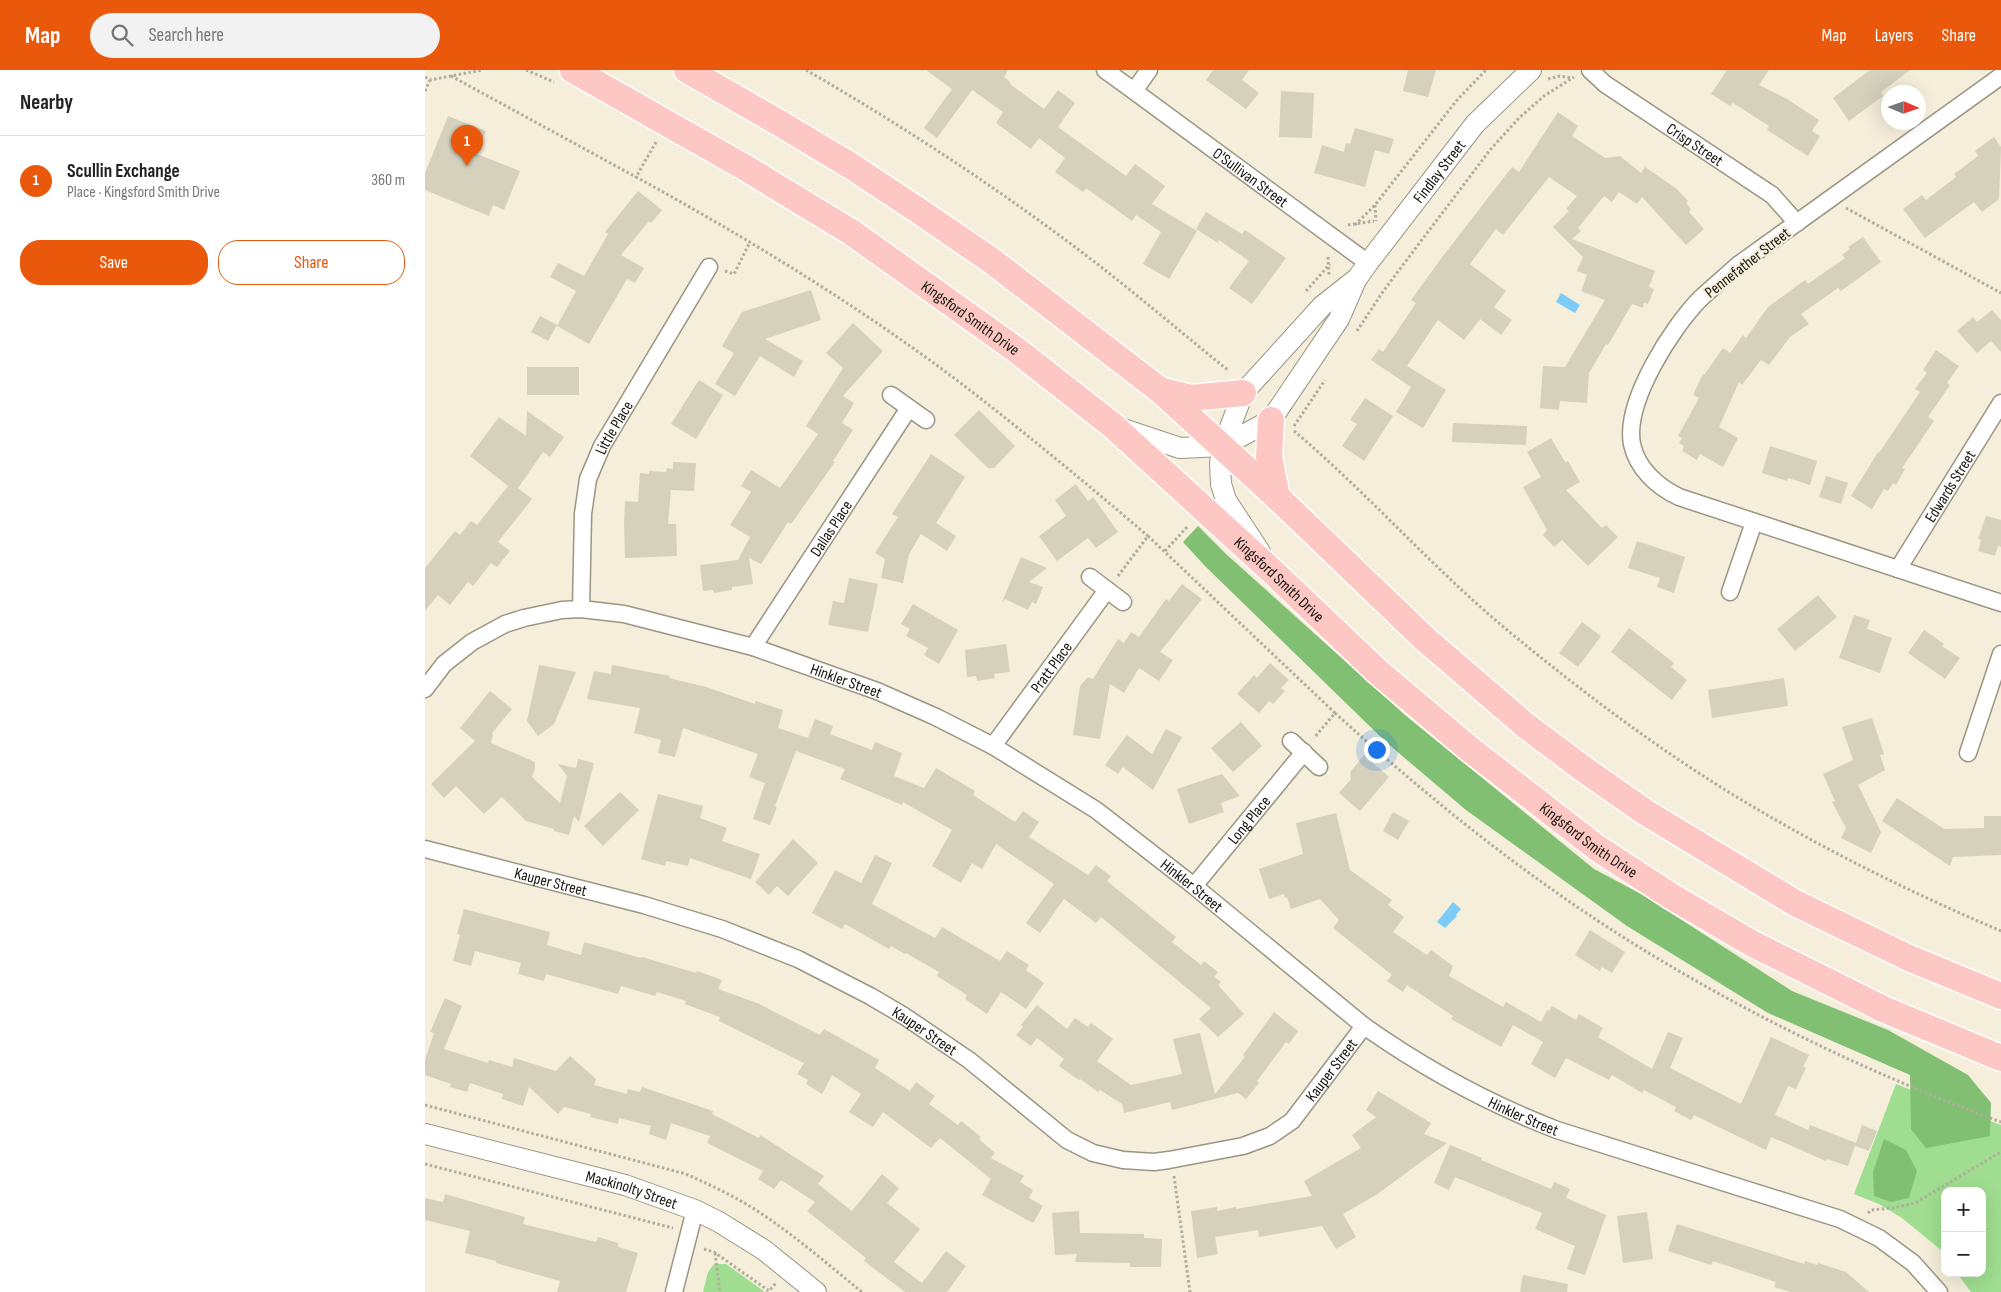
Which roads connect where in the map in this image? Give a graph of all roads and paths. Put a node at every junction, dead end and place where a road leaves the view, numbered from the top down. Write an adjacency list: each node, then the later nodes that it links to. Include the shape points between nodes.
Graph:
1 (482, 70): 9 (path)
2 (573, 70): 33 (main road, Kingsford Smith Drive, via 851,232 1015,349)
3 (687, 70): 28 (main road, via 789,128 919,211 999,266)
4 (806, 70): 27 (path, via 862,102 977,177 1105,270)
5 (1105, 70): 15 (street, O'Sullivan Street)
6 (1149, 70): 15 (street)
7 (1486, 70): 19 (path, via 1457,100)
8 (1590, 70): 20 (street, Crisp Street, via 1605,84 1772,195)
9 (451, 76): 13 (path); 17 (path)
10 (1537, 76): 22 (street, Findlay Street, via 1475,124); 25 (path, via 1572,78 1544,96 1490,150)
11 (2001, 76): 18 (street, Pennefather Street)
12 (425, 77): 13 (path)
13 (430, 80): 14 (path)
14 (425, 91)
15 (1134, 91): 22 (street, O'Sullivan Street)
16 (662, 145): 17 (path, via 657,142)
17 (636, 177): 21 (path)
18 (1832, 198): 20 (street, Pennefather Street); 26 (path, via 1887,232)
19 (1375, 205): 19 (path, via 1361,218 1355,225 1376,221)
20 (1797, 223): 38 (street, Pennefather Street, via 1738,265 1700,299 1669,338 1646,380 1632,421 1635,454 1648,475 1661,486 1679,497)
21 (750, 242): 23 (path, via 734,274); 39 (path, via 957,380)
22 (1368, 263): 24 (street, Findlay Street)
23 (709, 267): 48 (street, Little Place, via 602,446 588,479 583,514)
24 (1356, 280): 27 (street, Findlay Street, via 1322,306); 34 (street, Findlay Street, via 1339,319)
25 (1385, 290)
26 (2001, 293)
27 (1238, 384): 28 (main road, via 1191,398); 35 (street, Findlay Street)
28 (1161, 391): 35 (main road)
29 (891, 395): 31 (street)
30 (2001, 403): 41 (street, Edwards Street)
31 (909, 408): 32 (street); 49 (street, Dallas Place)
32 (926, 420)
33 (1111, 424): 35 (street, Findlay Street, via 1179,448); 37 (main road, Kingsford Smith Drive)
34 (1281, 424): 35 (street, Findlay Street); 36 (main road, via 1269,457); 60 (path, via 1327,459 1511,634 1631,727 1761,812 1854,863)
35 (1223, 446): 36 (main road); 42 (street, Findlay Street, via 1221,484 1226,500)
36 (1277, 497): 61 (main road, via 1425,639 1519,719 1645,812 1797,904 1909,958)
37 (1204, 509): 40 (path); 42 (main road, Kingsford Smith Drive)
38 (1754, 522): 41 (street, Pennefather Street); 45 (street)
39 (1148, 536): 40 (path); 44 (path)
40 (1165, 551): 52 (path)
41 (1898, 569): 47 (street, Pennefather Street)
42 (1274, 573): 63 (main road, Kingsford Smith Drive, via 1379,672 1467,747 1597,848 1753,944 1883,1009)
43 (1090, 577): 44 (street)
44 (1107, 590): 46 (street); 54 (street, Pratt Place)
45 (1730, 592)
46 (1123, 602)
47 (2001, 603)
48 (581, 609): 49 (street, Hinkler Street, via 624,614); 51 (street, Hinkler Street, via 562,610 505,624 472,642 444,664)
49 (753, 648): 54 (street, Hinkler Street, via 877,691)
50 (2001, 654): 56 (street)
51 (425, 689)
52 (1335, 713): 55 (path); 64 (path, via 1392,766 1469,829 1569,901 1662,961 1763,1017 1856,1062)
53 (1291, 741): 55 (street)
54 (993, 746): 59 (street, Hinkler Street, via 1096,810)
55 (1303, 752): 57 (street); 59 (street, Long Place)
56 (1968, 753)
57 (1319, 767)
58 (425, 849): 67 (street, Kauper Street, via 644,905 761,943 798,959 904,1016 969,1060 1067,1140 1093,1153 1123,1160 1154,1162)
59 (1194, 886): 62 (street, Hinkler Street)
60 (2001, 931)
61 (2001, 996)
62 (1365, 1026): 67 (street, Kauper Street, via 1292,1121 1270,1136 1243,1146); 70 (street, Hinkler Street, via 1455,1084 1522,1117 1840,1219)
63 (2001, 1058)
64 (2001, 1122)
65 (425, 1134): 69 (street, Mackinolty Street, via 625,1185)
66 (2001, 1152): 70 (path, via 1915,1203 1871,1210)
67 (1172, 1159): 77 (path)
68 (425, 1164): 71 (path, via 673,1228)
69 (695, 1210): 72 (street, Mackinolty Street, via 764,1250); 73 (street)
70 (1859, 1228): 78 (street, Hinkler Street, via 1913,1263)
71 (675, 1234)
72 (786, 1268): 75 (path); 76 (street, Mackinolty Street)
73 (674, 1292)
74 (720, 1292): 75 (path, via 714,1252)
75 (770, 1292)
76 (816, 1292)
77 (1190, 1292)
78 (1939, 1292)

